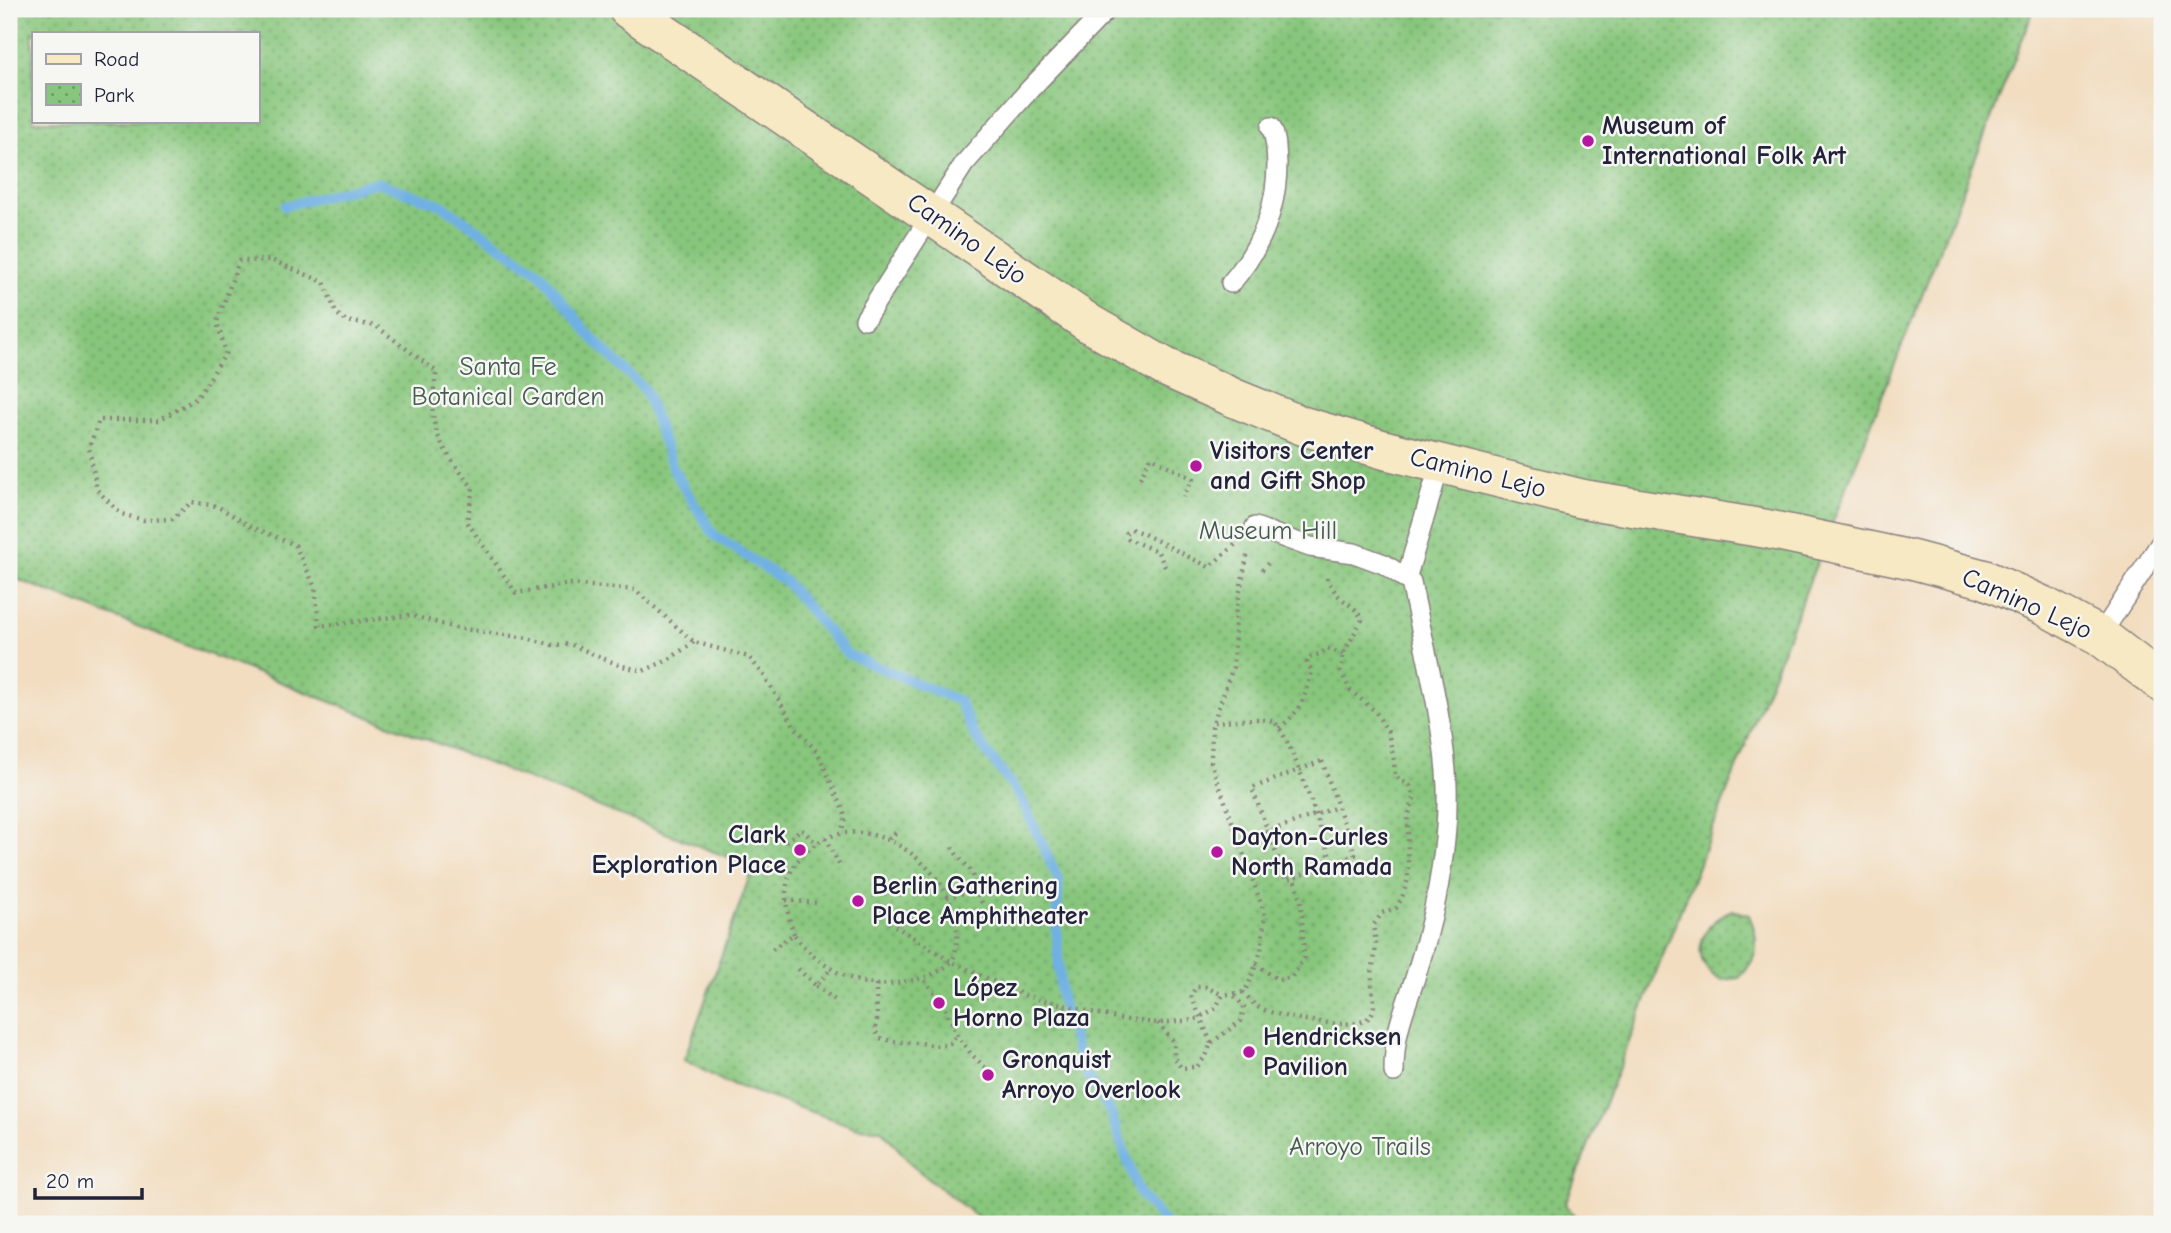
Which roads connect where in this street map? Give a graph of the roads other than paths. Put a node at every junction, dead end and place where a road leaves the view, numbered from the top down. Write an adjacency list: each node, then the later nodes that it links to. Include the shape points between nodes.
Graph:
1 (628, 9): 4 (street, Camino Lejo)
2 (1107, 9): 4 (lane, via 964,164)
3 (1271, 127): 5 (lane, via 1276,136 1274,207 1255,249)
4 (931, 214): 6 (lane); 7 (street, Camino Lejo, via 1090,324 1165,367 1303,426)
5 (1231, 283)
6 (865, 319)
7 (1440, 464): 10 (lane); 11 (street, Camino Lejo, via 1583,499 1767,529 1913,560 1983,579)
8 (1255, 527): 10 (lane, via 1310,547 1354,553 1384,564)
9 (2162, 541): 11 (lane)
10 (1406, 579): 13 (lane, via 1411,582 1437,719 1447,785 1446,835 1430,922 1401,1013)
11 (2100, 636): 12 (street, Camino Lejo)
12 (2162, 683)
13 (1394, 1072)

